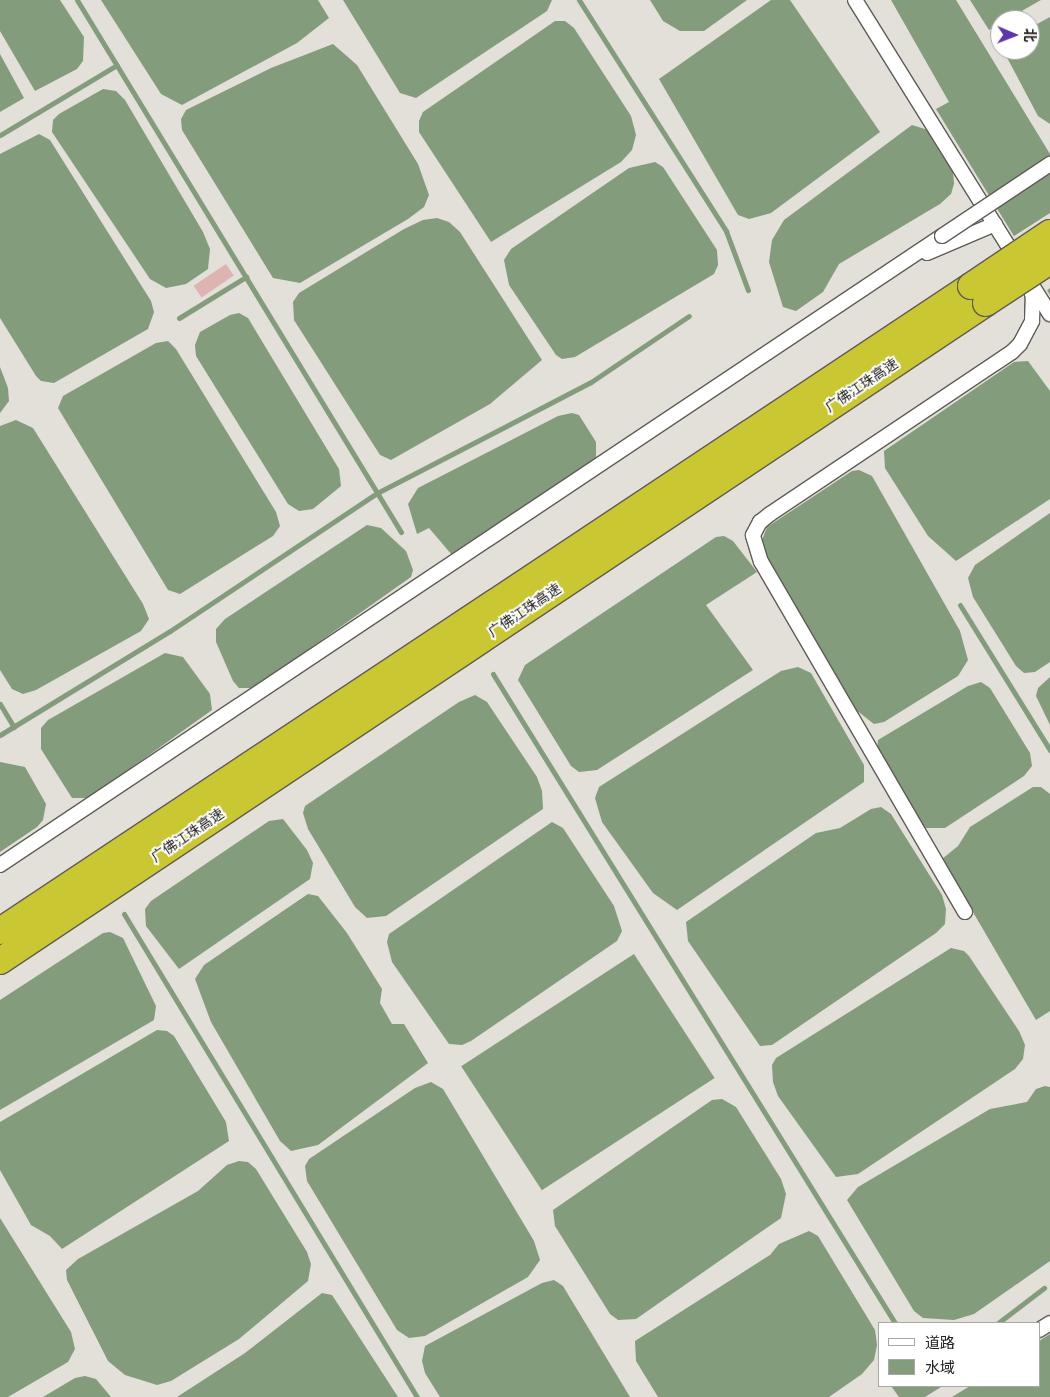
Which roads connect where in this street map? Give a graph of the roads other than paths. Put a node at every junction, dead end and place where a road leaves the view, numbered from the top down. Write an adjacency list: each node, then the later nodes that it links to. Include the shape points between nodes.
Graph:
1 (856, 0): 3 (street)
2 (1050, 164): 6 (street, bridge)
3 (995, 224): 6 (street); 7 (street)
4 (1050, 233): 8 (highway, 广佛江珠高速, bridge)
5 (1050, 261): 8 (highway, 广佛江珠高速, bridge)
6 (896, 266): 10 (street)
7 (1027, 276): 9 (street); 11 (street, via 1033,298 1032,321 1024,339 1012,352 770,514 760,522 753,536 761,562)
8 (978, 295): 12 (highway, 广佛江珠高速); 13 (highway, 广佛江珠高速)
9 (1050, 314)
10 (0, 865)
11 (965, 912)
12 (0, 931)
13 (0, 961)

